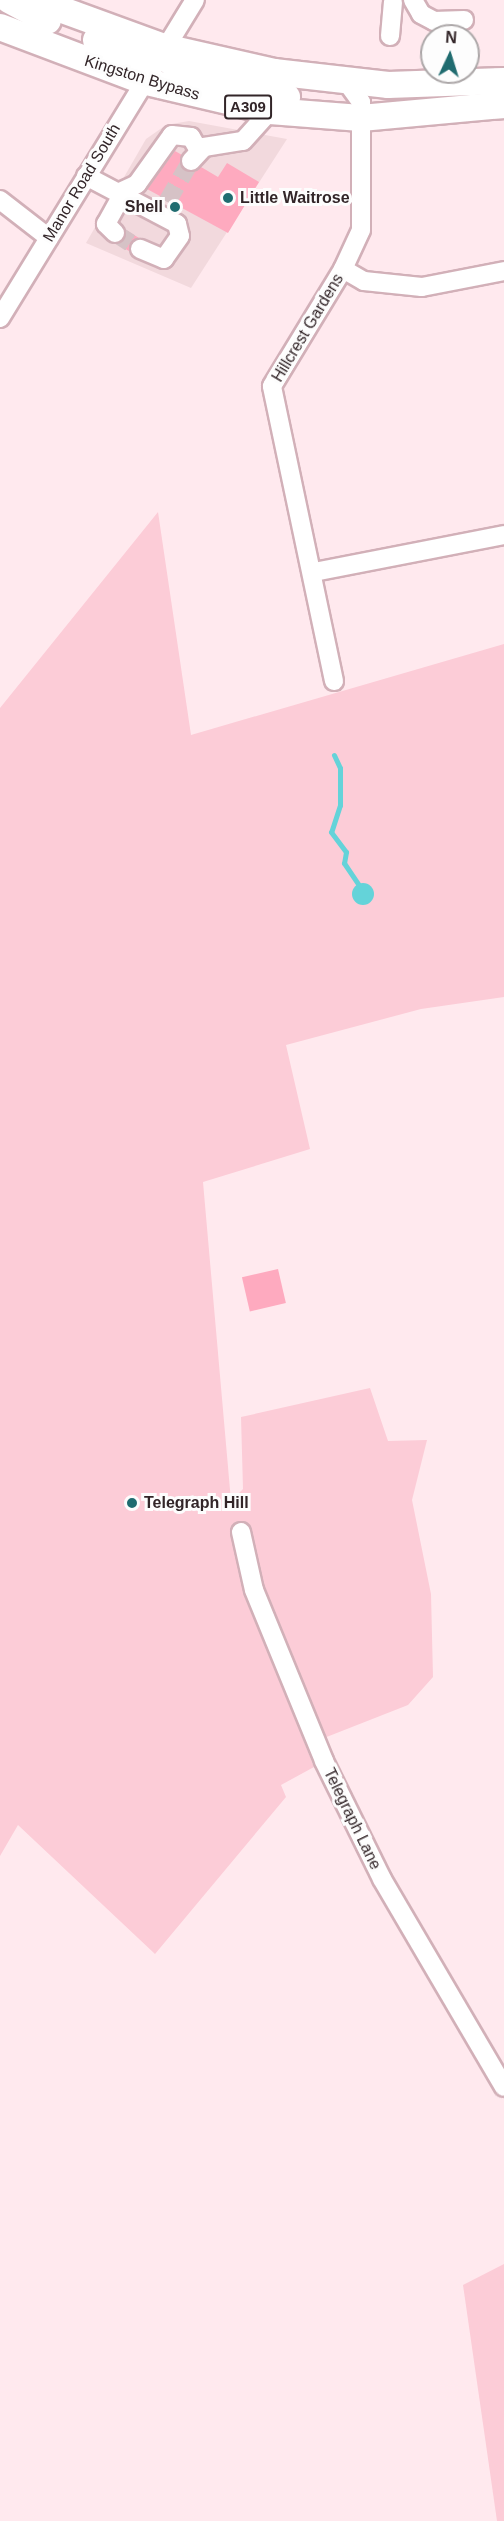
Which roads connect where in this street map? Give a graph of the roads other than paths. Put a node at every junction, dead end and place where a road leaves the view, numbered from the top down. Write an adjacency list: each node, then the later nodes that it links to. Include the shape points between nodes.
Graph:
1 (9, 0): 10 (highway, via 130,55 140,63)
2 (35, 0): 9 (highway, A309)
3 (195, 0): 9 (street, Manor Road South)
4 (413, 0): 6 (street, via 421,14 434,21)
5 (395, 1): 8 (street)
6 (464, 20)
7 (0, 27): 10 (highway, Kingston Bypass / A309)
8 (390, 36)
9 (164, 47): 10 (street, Manor Road South); 12 (highway, A309); 15 (highway, via 166,59 184,72 312,102)
10 (143, 81): 14 (highway, Kingston Bypass / A309); 16 (street, Manor Road South)
11 (504, 81): 12 (highway, A309, via 431,86)
12 (347, 82): 15 (street, Hillcrest Gardens, via 357,91)
13 (504, 105): 15 (highway, Kingston Bypass / A309)
14 (270, 111): 15 (highway, Kingston Bypass / A309); 17 (street, via 243,141 194,155 190,137 172,135 137,184)
15 (358, 118): 22 (street, Hillcrest Gardens, via 361,230)
16 (86, 176): 17 (street); 20 (street, Manor Road South)
17 (120, 194): 19 (street, via 106,224); 21 (street, via 163,208 177,224 180,236 164,259)
18 (0, 200): 20 (street)
19 (115, 233)
20 (49, 238): 24 (street, Manor Road South)
21 (140, 249)
22 (343, 269): 23 (street, via 364,281 422,287); 26 (street, Hillcrest Gardens, via 272,386)
23 (504, 271)
24 (0, 318)
25 (504, 535): 26 (street)
26 (314, 572): 27 (street, Hillcrest Gardens)
27 (334, 681)
28 (241, 1532): 29 (street, Telegraph Lane, via 254,1590 324,1761 382,1879)
29 (504, 2086)

